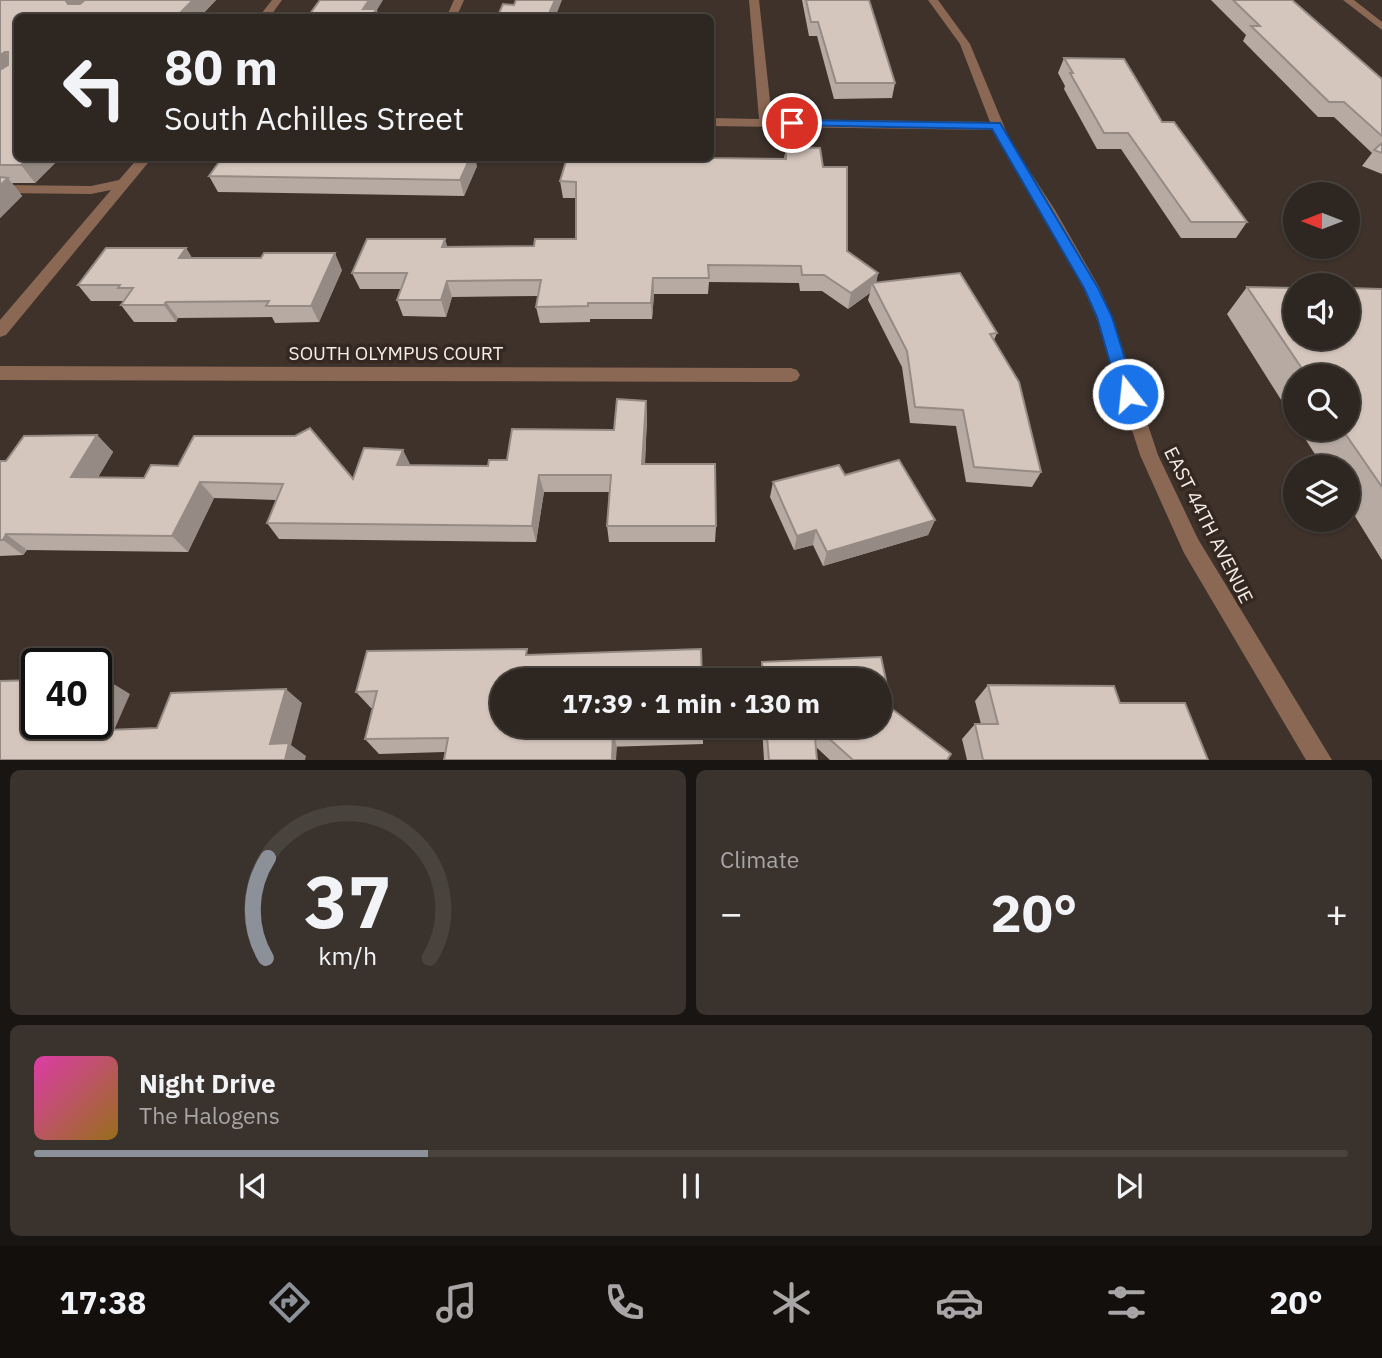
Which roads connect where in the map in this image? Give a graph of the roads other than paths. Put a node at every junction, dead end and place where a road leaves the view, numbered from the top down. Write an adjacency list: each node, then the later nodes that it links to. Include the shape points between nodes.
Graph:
1 (277, 0): 5 (street)
2 (754, 0): 8 (street)
3 (933, 0): 9 (street, EAST 44TH AVENUE, via 965,44)
4 (1348, 0): 6 (street)
5 (266, 14)
6 (1382, 27)
7 (714, 122): 8 (street)
8 (766, 123): 9 (street)
9 (996, 126): 16 (street, EAST 44TH AVENUE, via 1095,295 1145,444 1191,545)
10 (142, 161): 11 (street)
11 (121, 184): 12 (street, via 91,190); 13 (street)
12 (0, 189)
13 (0, 331)
14 (0, 373): 15 (street, SOUTH OLYMPUS COURT)
15 (791, 374)
16 (1320, 760)

